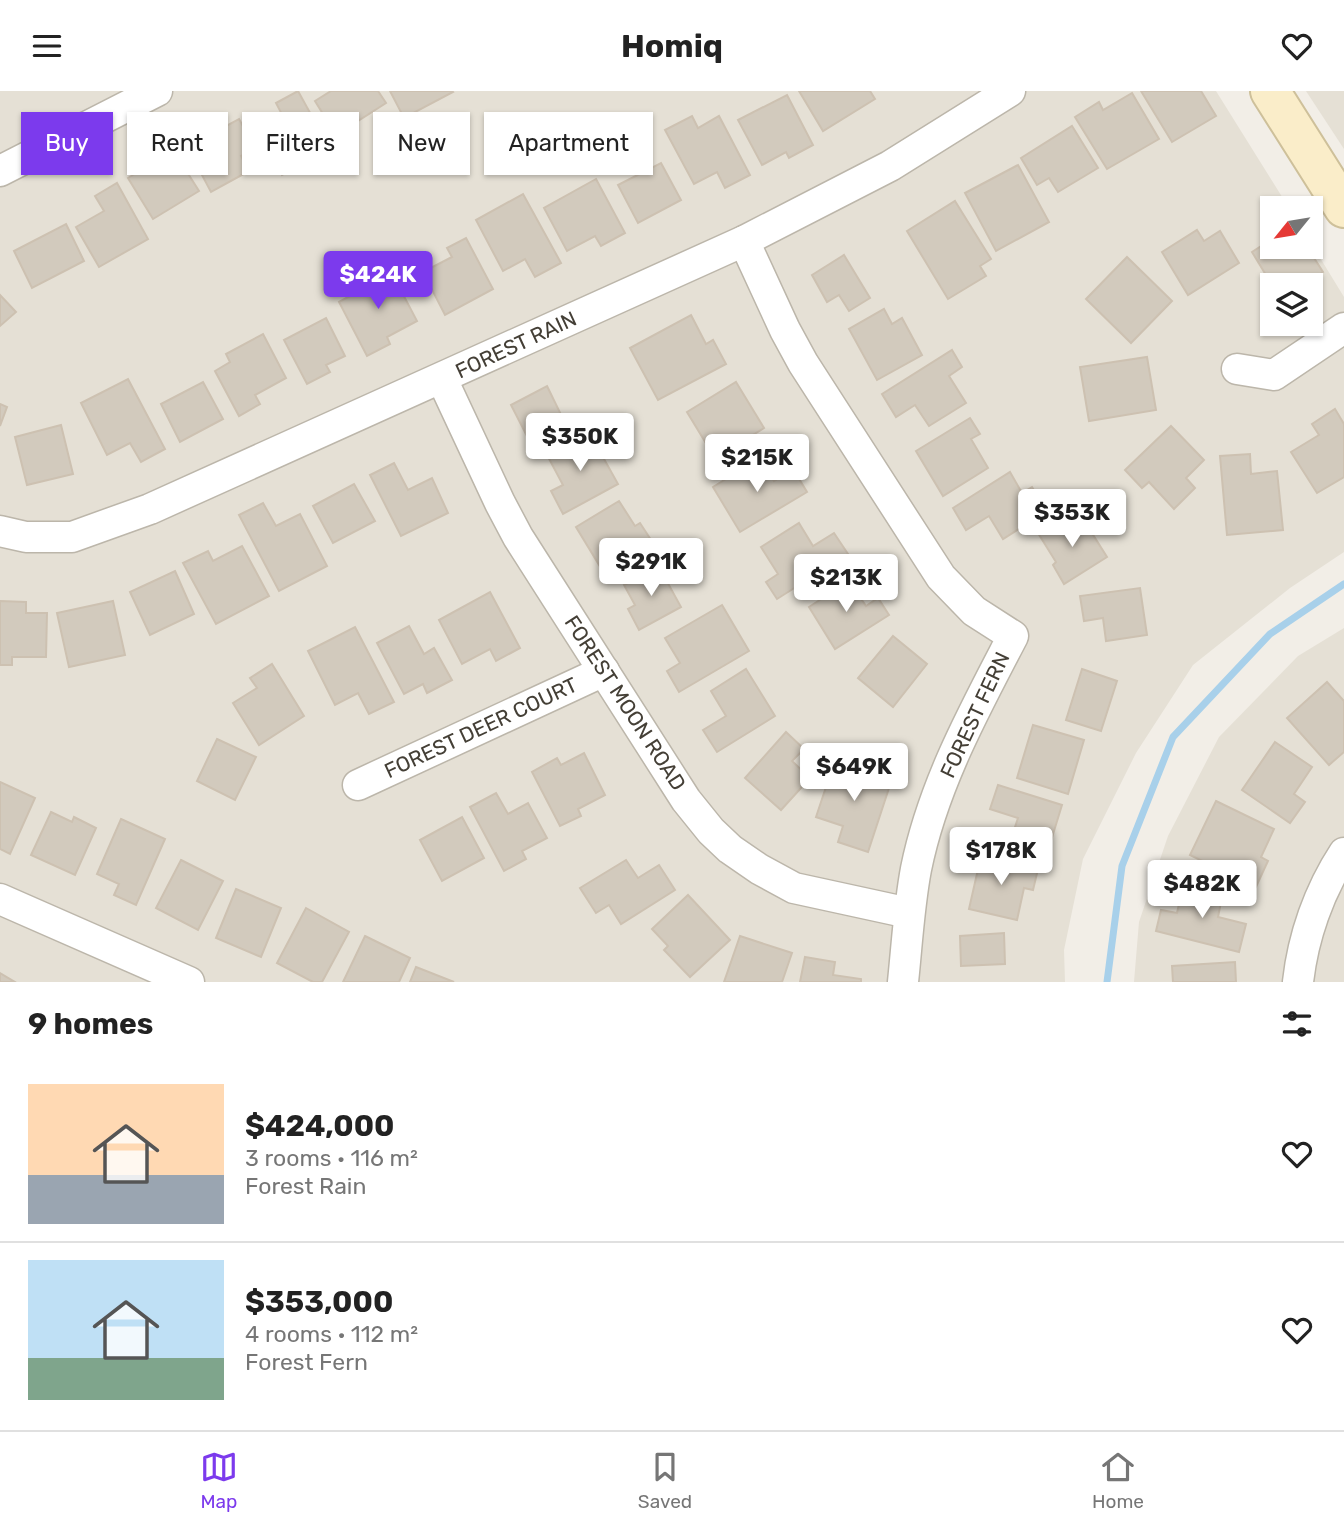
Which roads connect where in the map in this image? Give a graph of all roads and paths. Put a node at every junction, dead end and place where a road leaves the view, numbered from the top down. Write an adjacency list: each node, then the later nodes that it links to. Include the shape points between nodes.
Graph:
1 (157, 91): 4 (street)
2 (1010, 91): 6 (street, FOREST RAIN, via 890,166)
3 (1270, 91): 5 (street)
4 (0, 171)
5 (1344, 208)
6 (744, 241): 9 (street, FOREST RAIN); 15 (street, FOREST FERN, via 803,363 941,577 974,611 1013,636 961,734 936,799)
7 (1344, 328): 8 (street, via 1274,375)
8 (1237, 369)
9 (442, 379): 10 (street, FOREST RAIN, via 150,509 72,537 26,537); 11 (street, FOREST MOON ROAD, via 518,537)
10 (0, 531)
11 (604, 671): 12 (street, FOREST DEER COURT); 15 (street, FOREST MOON ROAD, via 687,800 730,849 794,888)
12 (358, 785)
13 (1344, 853): 18 (street, via 1315,908)
14 (0, 899): 16 (street)
15 (909, 913): 17 (street, FOREST FERN)
16 (189, 982)
17 (903, 982)
18 (1298, 982)

